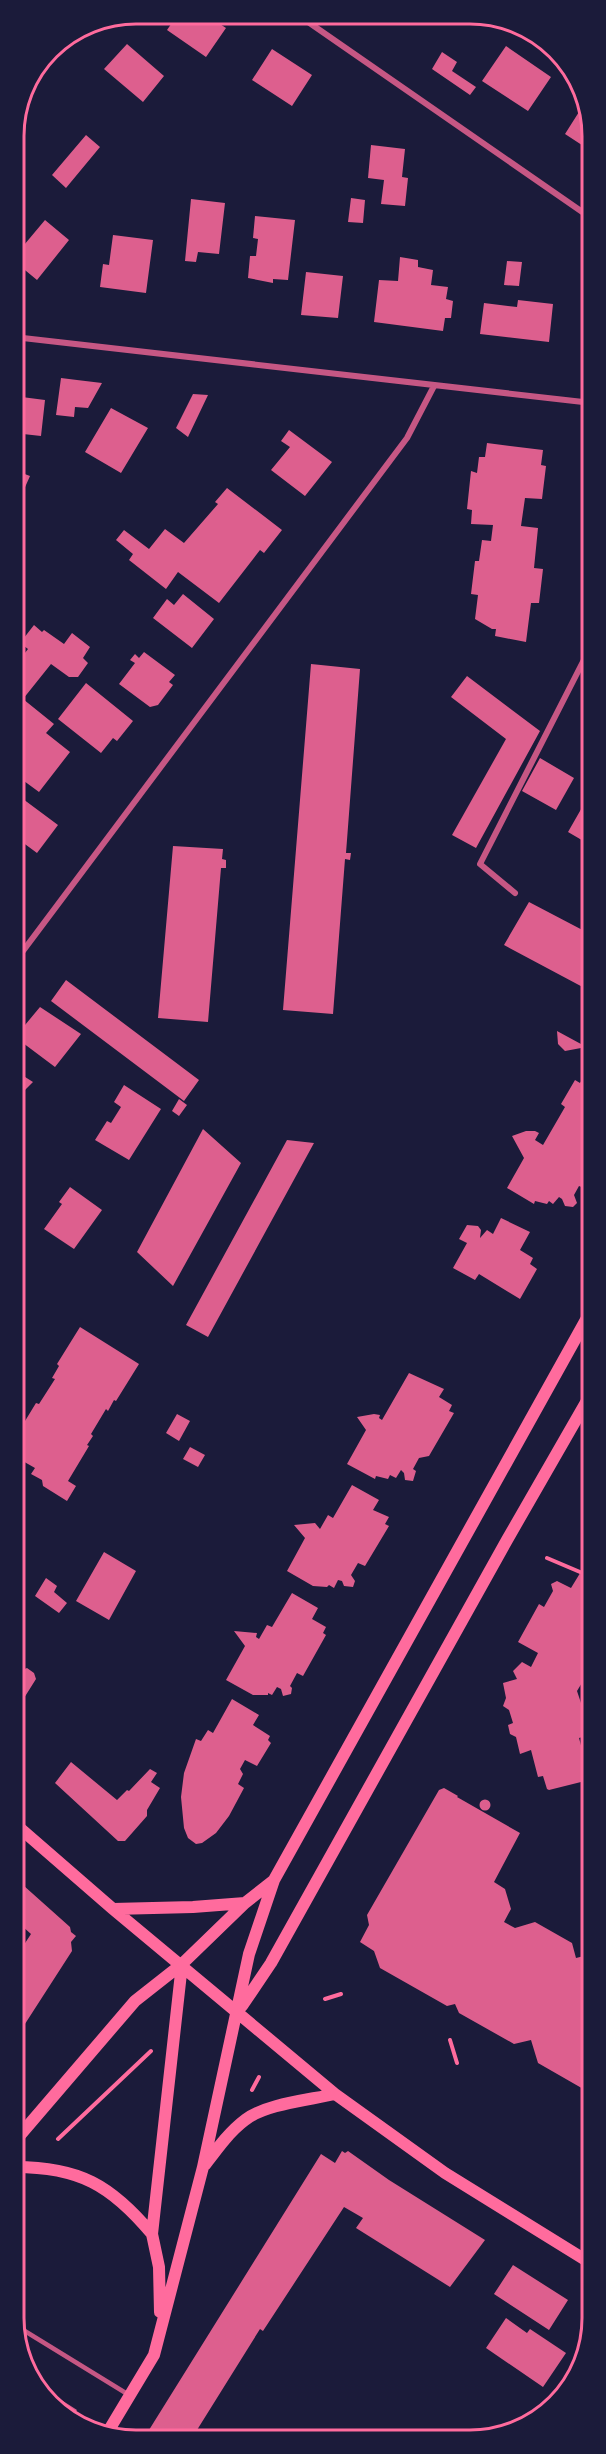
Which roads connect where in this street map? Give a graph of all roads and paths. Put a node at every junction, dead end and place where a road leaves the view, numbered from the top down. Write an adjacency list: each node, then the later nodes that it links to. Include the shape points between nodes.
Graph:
1 (311, 24): 2 (street)
2 (582, 212)
3 (24, 339): 4 (street)
4 (434, 386): 5 (street); 8 (street, via 407,438)
5 (582, 402)
6 (582, 664): 7 (street, via 480,864)
7 (515, 893)
8 (24, 950)
9 (582, 1327): 14 (main road)
10 (582, 1409): 20 (main road, via 271,1963)
11 (548, 1558): 12 (path)
12 (580, 1572)
13 (24, 1832): 16 (main road)
14 (274, 1880): 15 (main road); 20 (main road, via 249,1954)
15 (245, 1903): 16 (main road); 17 (main road)
16 (113, 1909): 17 (main road)
17 (182, 1964): 20 (main road); 27 (main road, via 135,2001); 31 (main road)
18 (342, 1994): 19 (path)
19 (325, 1999)
20 (238, 2012): 26 (main road); 30 (main road)
21 (450, 2040): 23 (path)
22 (153, 2049): 28 (path)
23 (457, 2063)
24 (259, 2076): 25 (path)
25 (252, 2090)
26 (335, 2094): 30 (main road, via 272,2108 247,2118); 32 (main road, via 446,2173)
27 (24, 2130)
28 (58, 2139)
29 (24, 2167): 31 (main road, via 73,2174 96,2184 118,2197)
30 (203, 2167): 33 (main road)
31 (152, 2234): 33 (main road, via 159,2267)
32 (582, 2258)
33 (161, 2326): 35 (main road, via 154,2355)
34 (25, 2331): 35 (lane)
35 (131, 2396): 36 (main road)
36 (111, 2427)

